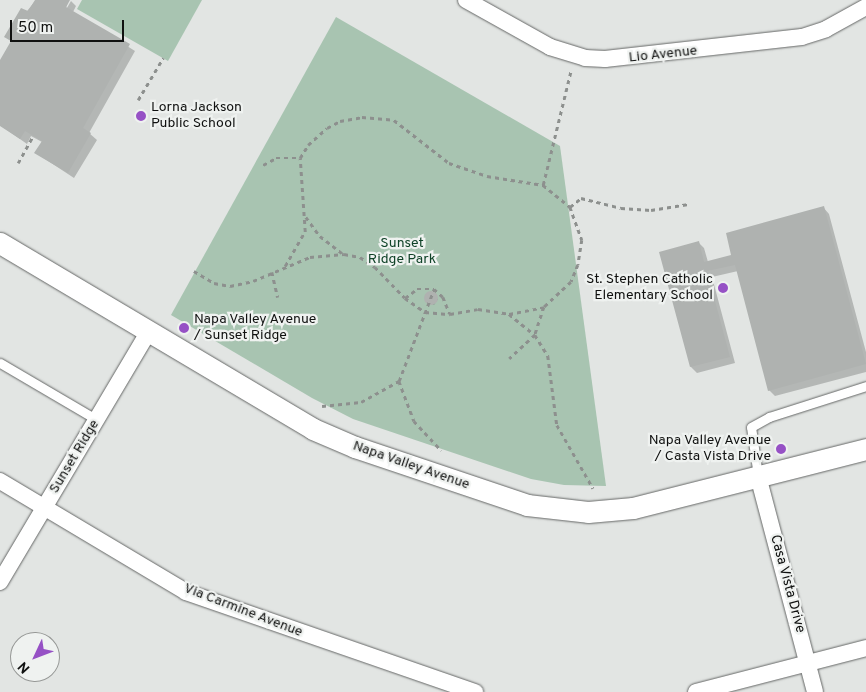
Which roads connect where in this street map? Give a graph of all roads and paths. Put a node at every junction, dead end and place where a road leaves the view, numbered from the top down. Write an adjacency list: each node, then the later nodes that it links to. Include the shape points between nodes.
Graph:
1 (466, 0): 2 (street, Lio Avenue, via 550,47 585,58 604,59 802,37 826,29)
2 (866, 7)
3 (163, 58): 5 (path)
4 (571, 70): 10 (path)
5 (138, 100)
6 (33, 136): 8 (path)
7 (300, 158): 9 (path, via 276,158); 10 (path, via 308,145 340,121 378,118 394,120 408,128 442,158 462,169); 13 (path)
8 (18, 163)
9 (262, 165)
10 (543, 185): 12 (path)
11 (689, 204): 12 (path, via 651,210 621,208 586,198)
12 (570, 207): 22 (path, via 582,240 578,265 571,282)
13 (306, 218): 15 (path, via 320,236); 16 (path, via 300,244)
14 (0, 243): 26 (street, Napa Valley Avenue)
15 (344, 254): 16 (path, via 310,257); 21 (path, via 375,267)
16 (285, 266): 18 (path)
17 (194, 271): 18 (path, via 214,283 230,286)
18 (272, 272): 20 (path)
19 (434, 289): 21 (path, via 417,289); 23 (path); 24 (path, via 444,297)
20 (278, 297)
21 (405, 298): 23 (path)
22 (544, 307): 25 (path); 27 (path)
23 (425, 312): 24 (path); 30 (path)
24 (450, 314): 25 (path, via 478,309)
25 (509, 314): 27 (path)
26 (149, 331): 33 (street, Sunset Ridge); 36 (street, Napa Valley Avenue, via 334,439 527,505 570,511 611,511)
27 (534, 335): 28 (path); 38 (path, via 548,356 557,425)
28 (509, 359)
29 (0, 363): 33 (lane)
30 (399, 381): 32 (path, via 361,402); 35 (path, via 414,422)
31 (866, 386): 36 (lane, via 768,417 751,427)
32 (322, 406)
33 (97, 420): 39 (street, Sunset Ridge)
34 (866, 449): 36 (street, Napa Valley Avenue)
35 (441, 450)
36 (758, 476): 42 (street, Casa Vista Drive)
37 (0, 481): 39 (street, Via Carmine Avenue)
38 (594, 488)
39 (45, 508): 40 (street, Sunset Ridge); 43 (street, Via Carmine Avenue, via 186,592)
40 (0, 582)
41 (866, 648): 42 (street)
42 (807, 664): 44 (street); 45 (street, Casa Vista Drive)
43 (475, 692)
44 (696, 692)
45 (815, 692)

